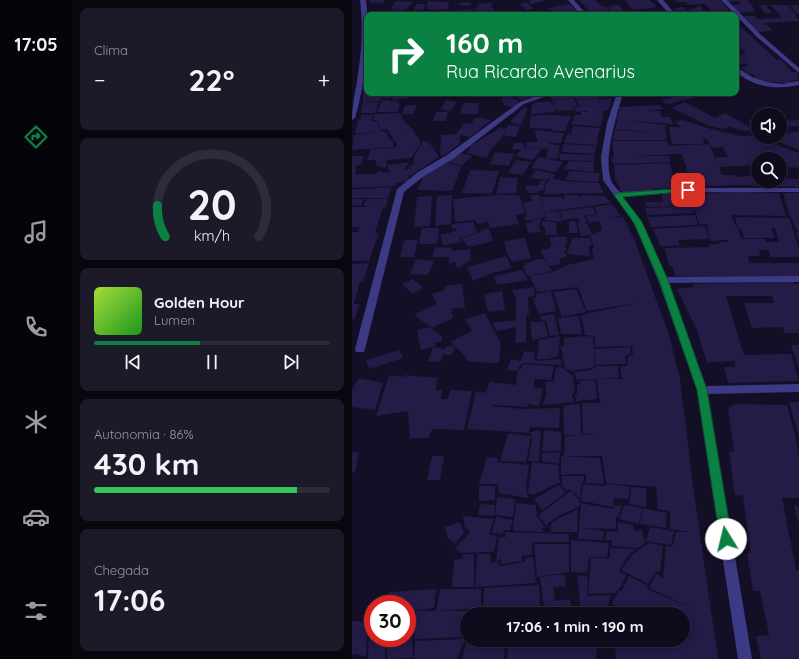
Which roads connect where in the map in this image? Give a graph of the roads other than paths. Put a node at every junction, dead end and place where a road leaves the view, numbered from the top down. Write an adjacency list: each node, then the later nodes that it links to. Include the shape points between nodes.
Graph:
1 (363, 0): 5 (street)
2 (571, 0): 6 (street)
3 (660, 0): 7 (street)
4 (724, 0): 8 (street)
5 (366, 12)
6 (581, 12)
7 (670, 12)
8 (736, 12)
9 (739, 15): 11 (street)
10 (364, 35): 16 (street)
11 (799, 71)
12 (739, 72): 13 (street, via 746,78 762,84)
13 (799, 83)
14 (543, 96): 21 (street, via 522,103 400,191)
15 (619, 96): 18 (street, via 605,157 607,180)
16 (352, 118)
17 (799, 190): 18 (street, via 688,190)
18 (618, 195): 20 (street, via 638,222)
19 (799, 279): 20 (street)
20 (663, 280): 23 (street)
21 (360, 349)
22 (799, 388): 23 (street)
23 (702, 390): 24 (street)
24 (745, 659)

